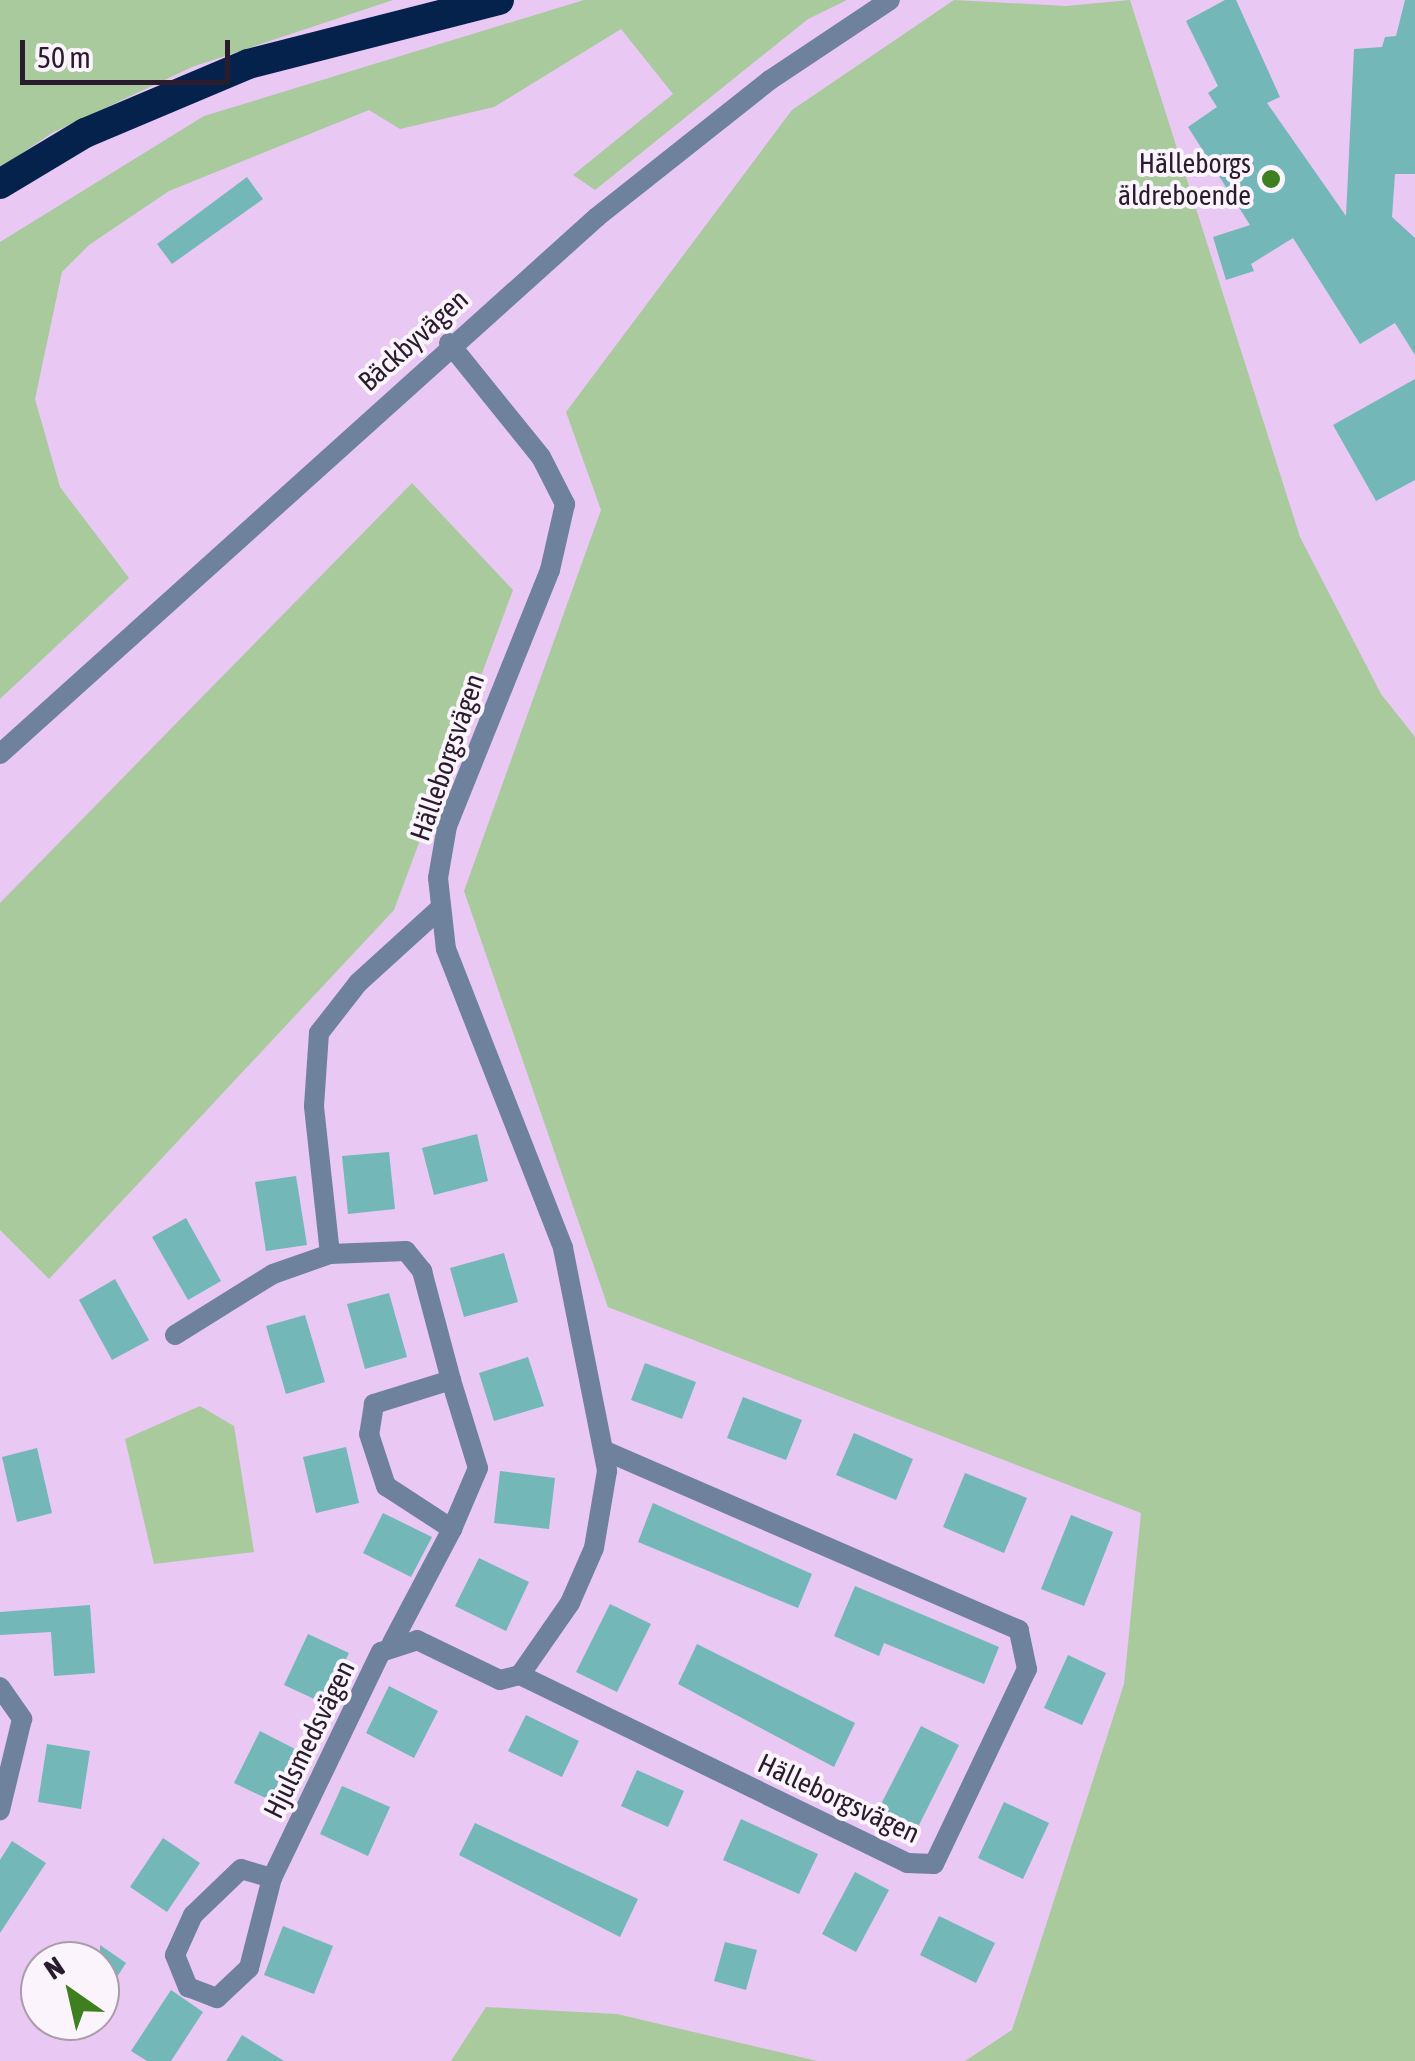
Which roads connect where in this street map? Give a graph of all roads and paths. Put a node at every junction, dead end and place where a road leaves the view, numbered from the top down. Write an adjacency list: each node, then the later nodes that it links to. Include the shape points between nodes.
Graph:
1 (499, 0): 3 (highway, via 248,64 85,133)
2 (890, 0): 4 (street, Bäckbyvägen, via 688,142)
3 (0, 184)
4 (450, 343): 5 (street, Bäckbyvägen); 6 (street, Hälleborgsvägen, via 542,457 565,504 565,523 447,826)
5 (0, 754)
6 (437, 911): 7 (street, via 358,983 319,1033 314,1106); 10 (street, Hälleborgsvägen, via 564,1248)
7 (330, 1254): 8 (street, via 255,1282); 9 (street, via 406,1251 422,1271)
8 (175, 1335)
9 (451, 1380): 11 (street, via 478,1468); 11 (street, via 388,1396 368,1418 386,1486)
10 (604, 1451): 13 (street, Hälleborgsvägen, via 594,1548 570,1604); 13 (street, Hälleborgsvägen, via 1006,1618 1026,1646 1027,1670 942,1855 925,1866)
11 (452, 1529): 12 (street)
12 (392, 1643): 13 (street, Hjulsmedsvägen, via 418,1640 500,1680); 16 (street, Hjulsmedsvägen)
13 (520, 1675)
14 (0, 1687): 15 (street, via 22,1719)
15 (0, 1810)
16 (272, 1878): 16 (street, Hjulsmedsvägen, via 241,1869 193,1915 174,1955 188,1987 217,1998 249,1968)

